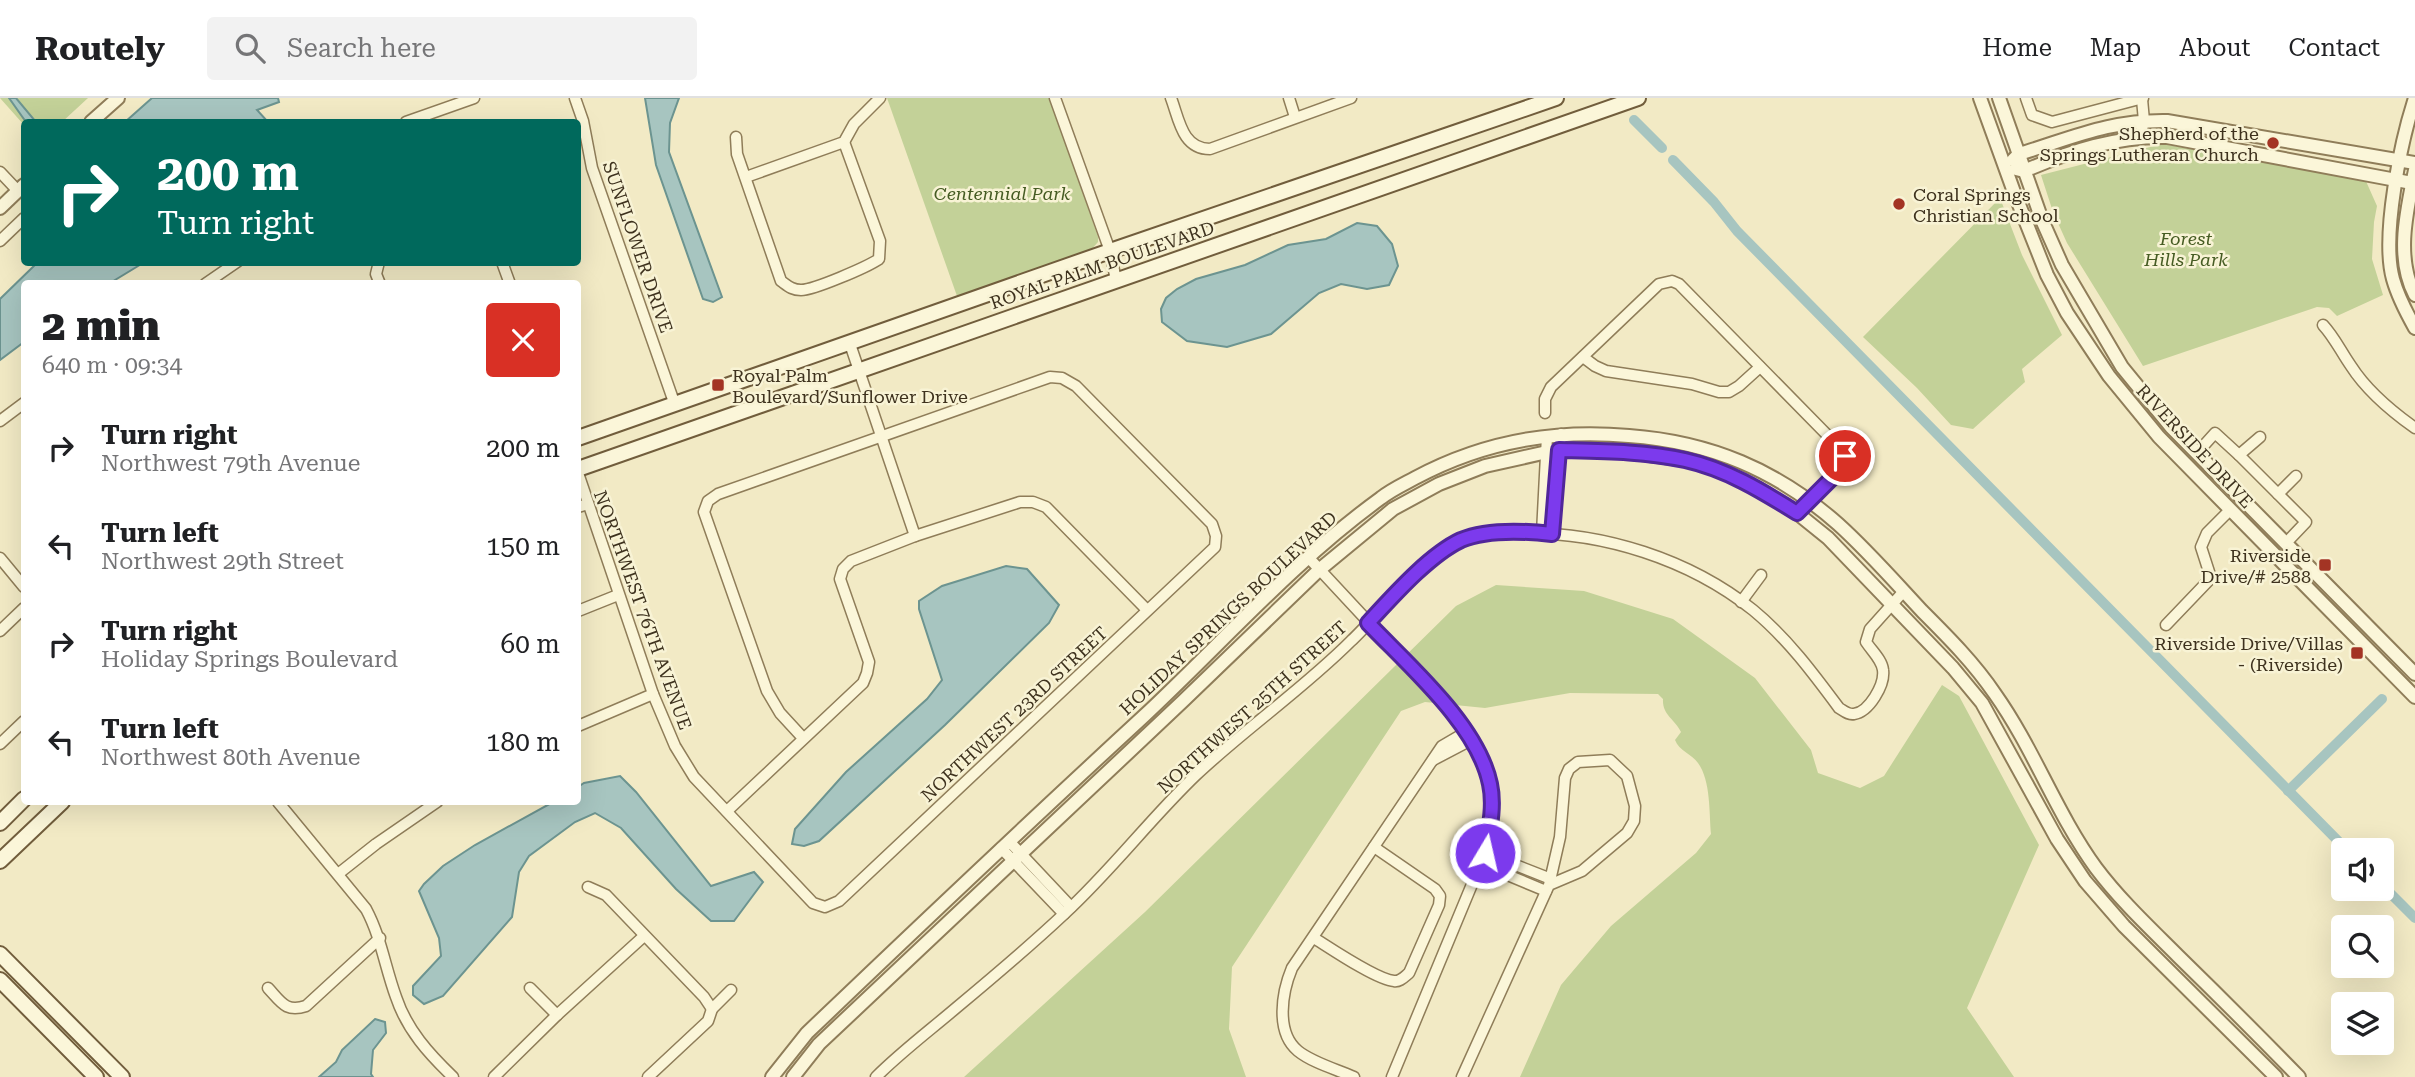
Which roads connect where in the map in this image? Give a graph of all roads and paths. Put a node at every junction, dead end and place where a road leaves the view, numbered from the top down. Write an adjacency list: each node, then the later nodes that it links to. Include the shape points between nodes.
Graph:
1 (118, 98): 17 (street)
2 (474, 98): 18 (street)
3 (575, 98): 51 (street, SUNFLOWER DRIVE, via 592,168)
4 (880, 98): 22 (street, via 854,124)
5 (1055, 98): 37 (street)
6 (1171, 98): 16 (street, via 1184,135 1195,147 1210,149)
7 (1289, 98): 16 (street)
8 (1351, 98): 16 (street)
9 (1556, 98): 37 (main road, ROYAL PALM BOULEVARD)
10 (1638, 98): 42 (main road, ROYAL PALM BOULEVARD)
11 (1980, 98): 26 (street, RIVERSIDE DRIVE)
12 (1999, 98): 23 (street, RIVERSIDE DRIVE)
13 (2026, 98): 14 (street, via 2032,115 2052,122)
14 (2143, 98): 19 (street)
15 (2415, 98): 24 (street)
16 (1296, 117)
17 (95, 119)
18 (414, 119)
19 (2144, 121): 20 (street); 23 (street, via 2105,126); 24 (street)
20 (2140, 136): 27 (street, via 2110,140); 31 (street, via 2167,136)
21 (736, 137): 30 (street)
22 (844, 142): 30 (street); 30 (street, via 880,241 879,259 803,290 781,281)
23 (2019, 154): 26 (street); 27 (street, RIVERSIDE DRIVE)
24 (2401, 160): 25 (street); 31 (street)
25 (2415, 163)
26 (2005, 167): 27 (street); 67 (street, RIVERSIDE DRIVE, via 2047,275 2067,313 2109,376 2159,437)
27 (2024, 171): 60 (street, RIVERSIDE DRIVE, via 2062,265 2113,355)
28 (0, 173): 32 (street)
29 (2414, 176): 31 (street); 39 (street, via 2404,234)
30 (746, 177)
31 (2397, 180): 40 (street, via 2389,233)
32 (21, 187)
33 (21, 189): 34 (street)
34 (0, 208)
35 (21, 221): 36 (street)
36 (0, 241)
37 (1110, 251): 42 (street); 46 (main road, ROYAL PALM BOULEVARD)
38 (231, 266): 41 (street)
39 (2407, 273): 40 (street); 43 (street)
40 (2392, 277): 45 (street)
41 (211, 280)
42 (1116, 280): 49 (main road, ROYAL PALM BOULEVARD)
43 (2415, 295)
44 (2323, 325): 54 (street, via 2376,397)
45 (2415, 328)
46 (850, 344): 49 (street); 51 (main road, ROYAL PALM BOULEVARD)
47 (1583, 357): 48 (street, via 1606,371 1719,392 1739,386); 48 (street, via 1659,284 1672,281); 52 (street, via 1551,387)
48 (1760, 367): 65 (street, via 1845,456 1843,467)
49 (859, 371): 55 (street); 62 (main road, ROYAL PALM BOULEVARD)
50 (21, 405): 53 (street)
51 (675, 405): 57 (main road, ROYAL PALM BOULEVARD)
52 (1545, 413)
53 (0, 421)
54 (2415, 428)
55 (881, 435): 70 (street); 82 (street, NORTHWEST 23RD STREET, via 1050,377 1076,386 1212,524 1216,536 1214,547); 93 (street, via 718,494 704,512 767,691)
56 (1554, 435): 59 (street); 65 (street, HOLIDAY SPRINGS BOULEVARD, via 1620,435 1692,444 1754,468); 72 (street, HOLIDAY SPRINGS BOULEVARD, via 1480,450 1432,469 1384,495)
57 (581, 437)
58 (2260, 437): 61 (street)
59 (1553, 451): 68 (street, HOLIDAY SPRINGS BOULEVARD, via 1688,460 1759,489); 69 (street); 74 (street, HOLIDAY SPRINGS BOULEVARD, via 1485,466 1439,484 1393,509)
60 (2197, 453): 61 (street, via 2215,433); 71 (street, RIVERSIDE DRIVE)
61 (2239, 455): 64 (street)
62 (581, 470)
63 (2297, 476): 64 (street)
64 (2278, 494): 71 (street, via 2306,522)
65 (1810, 501): 68 (street); 77 (street, HOLIDAY SPRINGS BOULEVARD)
66 (583, 506): 78 (street, NORTHWEST 76TH AVENUE)
67 (2230, 510): 85 (street, via 2207,533 2201,547 2211,578); 89 (street, RIVERSIDE DRIVE)
68 (1797, 513): 80 (street, HOLIDAY SPRINGS BOULEVARD)
69 (1547, 533): 79 (street, NORTHWEST 25TH STREET, via 1610,541 1670,562); 84 (street, NORTHWEST 25TH STREET, via 1489,533 1463,539 1440,552)
70 (915, 536): 82 (street, via 1020,502 1033,502 1045,507); 93 (street, via 851,561 843,569 840,579 869,662 867,673 863,683)
71 (2286, 543): 87 (street, RIVERSIDE DRIVE)
72 (1308, 557): 74 (street); 101 (street, HOLIDAY SPRINGS BOULEVARD)
73 (0, 558): 76 (street)
74 (1319, 570): 84 (street); 104 (street, HOLIDAY SPRINGS BOULEVARD)
75 (1761, 575): 79 (street)
76 (21, 583)
77 (1904, 592): 80 (street); 112 (street, HOLIDAY SPRINGS BOULEVARD, via 1995,694 2071,831 2098,871)
78 (618, 595): 81 (street); 88 (street, NORTHWEST 76TH AVENUE)
79 (1741, 603): 80 (street, NORTHWEST 25TH STREET, via 1788,644 1839,708 1856,714 1867,708 1884,674 1882,663 1866,642 1870,629)
80 (1893, 604): 116 (street, HOLIDAY SPRINGS BOULEVARD, via 1982,703 2064,850 2085,881)
81 (581, 610)
82 (1147, 610): 110 (street, NORTHWEST 23RD STREET, via 839,901)
83 (21, 611): 86 (street)
84 (1368, 623): 92 (street); 111 (street, NORTHWEST 25TH STREET, via 1194,777)
85 (2166, 625)
86 (0, 631)
87 (2415, 674)
88 (653, 694): 91 (street); 99 (street, NORTHWEST 76TH AVENUE, via 675,746 694,776)
89 (2415, 697)
90 (21, 724): 94 (street)
91 (581, 725)
92 (1469, 736): 102 (street, via 1442,746); 103 (street, via 1483,760 1490,786 1492,813)
93 (803, 738): 99 (street)
94 (0, 744)
95 (21, 802): 100 (main road)
96 (59, 805): 105 (main road)
97 (280, 805): 107 (street)
98 (433, 805): 107 (street)
99 (727, 811): 110 (street, NORTHWEST 76TH AVENUE, via 813,903)
100 (0, 823)
101 (1005, 844): 104 (street); 129 (street, HOLIDAY SPRINGS BOULEVARD, via 807,1033)
102 (1374, 847): 115 (street); 115 (street, via 1440,895 1409,974 1393,982)
103 (1485, 853): 106 (street); 108 (street)
104 (1017, 856): 111 (street); 130 (street, HOLIDAY SPRINGS BOULEVARD, via 819,1044)
105 (0, 861)
106 (1481, 864): 108 (street); 133 (street)
107 (338, 874): 114 (street, via 366,909)
108 (1549, 885): 108 (street, via 1569,769 1578,762 1610,760 1627,776 1634,821 1627,833 1582,871); 134 (street)
109 (588, 887): 113 (street, via 606,895)
110 (825, 907)
111 (1067, 911): 131 (street, NORTHWEST 25TH STREET)
112 (2152, 930): 116 (street); 136 (street, HOLIDAY SPRINGS BOULEVARD)
113 (644, 936): 122 (street); 123 (street)
114 (380, 938): 119 (street, via 306,1006 285,1006); 126 (street, via 396,1000 410,1029)
115 (1314, 938): 132 (street, via 1287,980 1285,1028 1305,1056)
116 (2141, 943): 135 (street, HOLIDAY SPRINGS BOULEVARD)
117 (0, 954): 125 (main road)
118 (0, 980): 124 (main road)
119 (268, 988)
120 (530, 988): 123 (street)
121 (732, 990): 122 (street)
122 (712, 1009): 128 (street, via 708,1021)
123 (557, 1015): 127 (street)
124 (96, 1077)
125 (122, 1077)
126 (453, 1077)
127 (494, 1077)
128 (648, 1077)
129 (772, 1077)
130 (793, 1077)
131 (876, 1077)
132 (1354, 1077)
133 (1392, 1077)
134 (1462, 1077)
135 (2276, 1077)
136 (2299, 1077)

